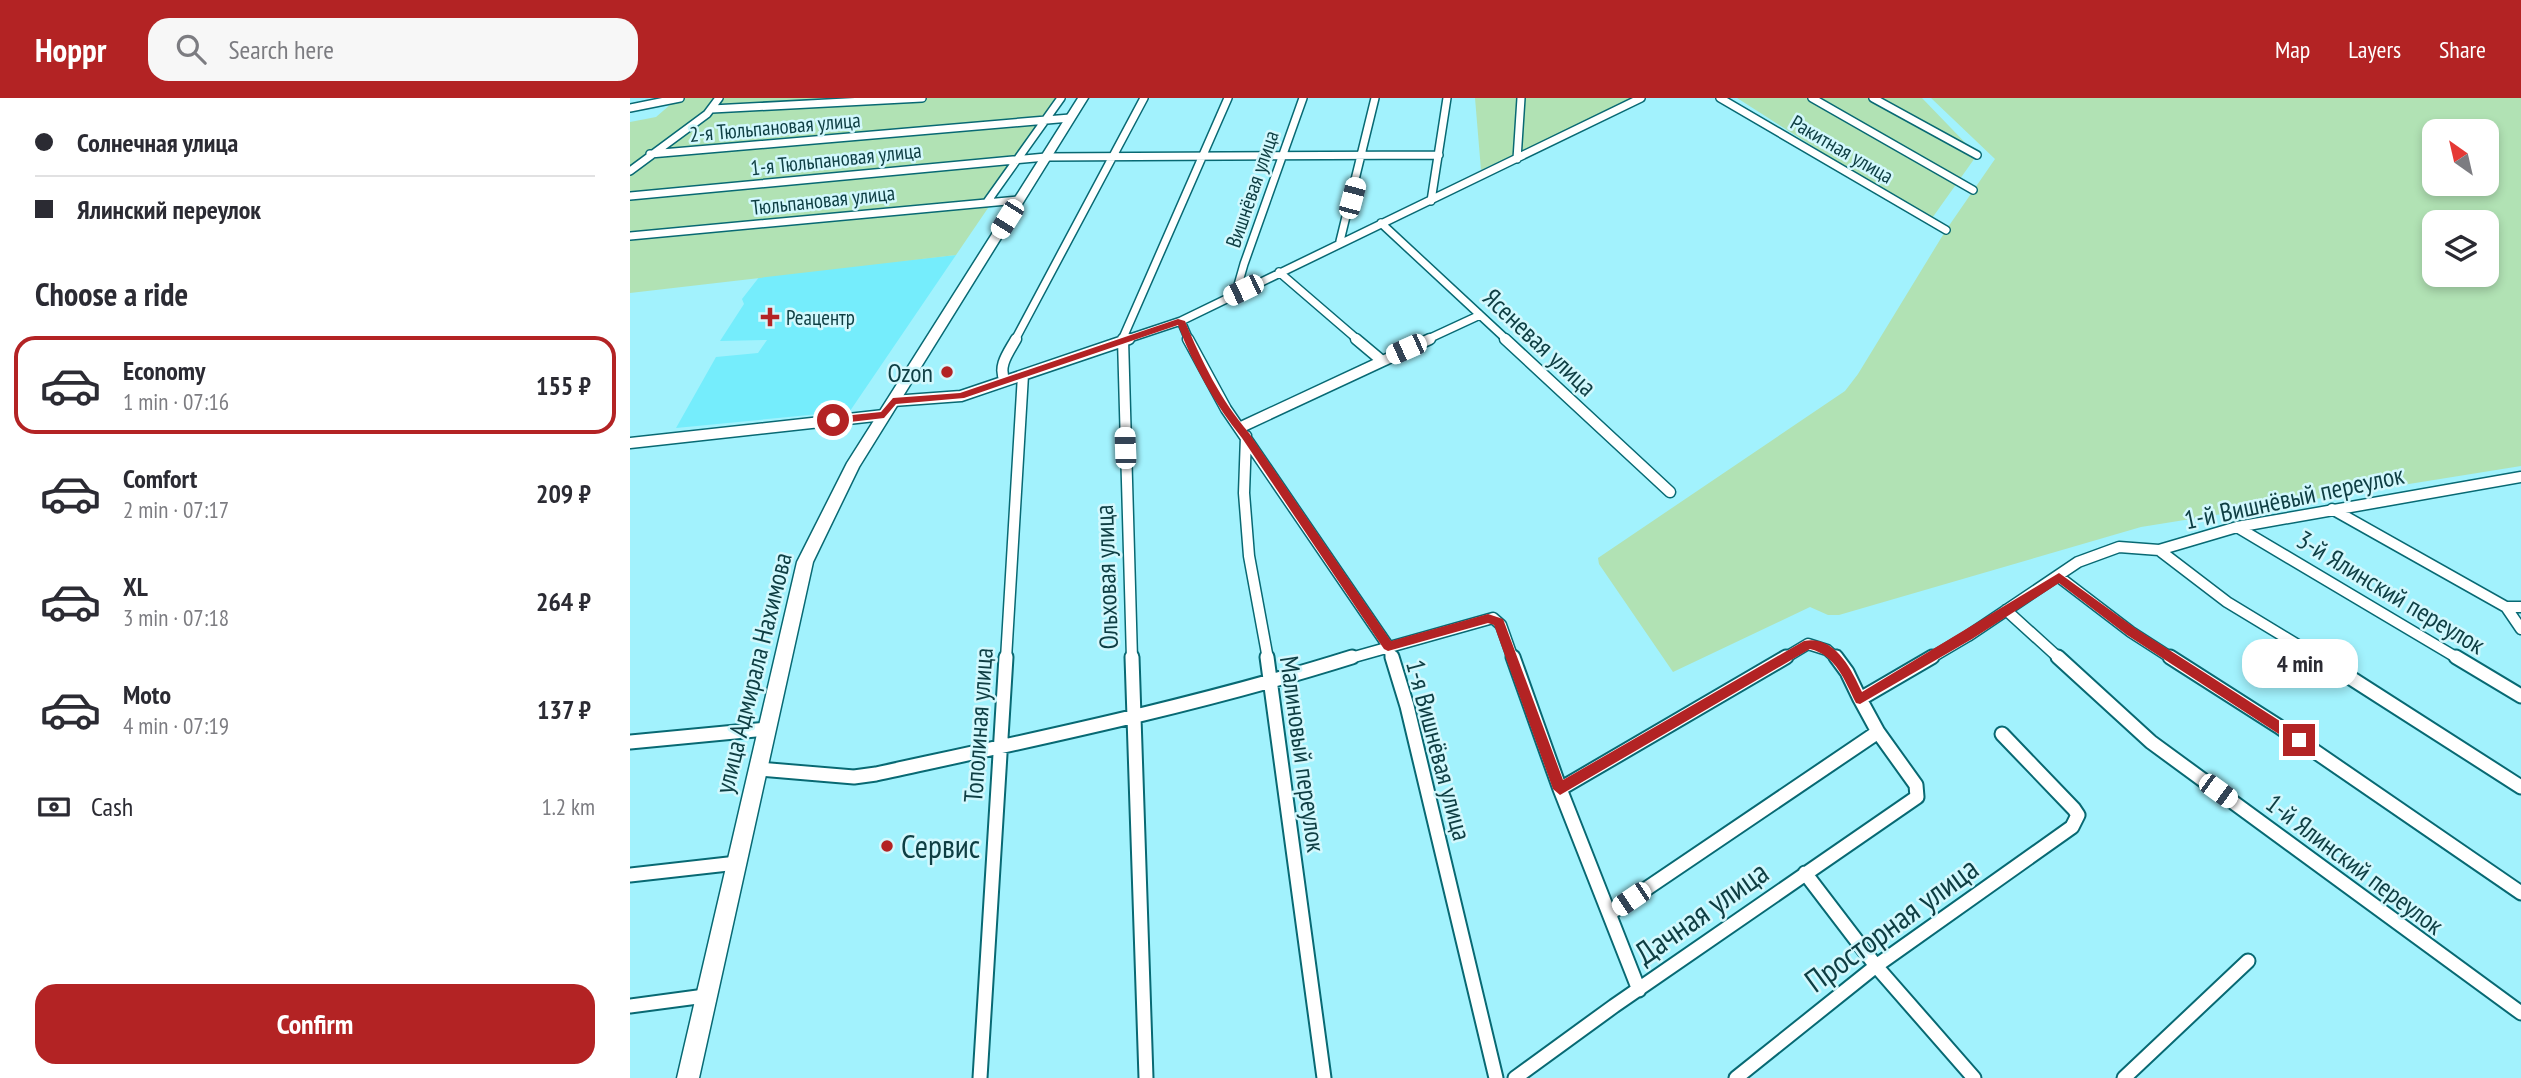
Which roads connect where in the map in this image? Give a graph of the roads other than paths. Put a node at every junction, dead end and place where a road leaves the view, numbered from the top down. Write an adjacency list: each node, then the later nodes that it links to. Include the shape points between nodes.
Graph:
1 (680, 98): 16 (street)
2 (719, 98): 18 (street)
3 (922, 98): 18 (street)
4 (1061, 98): 20 (street)
5 (1083, 98): 19 (main road, улица Адмирала Нахимова)
6 (1144, 98): 24 (street)
7 (1228, 98): 25 (street, Ольховая улица)
8 (1303, 98): 28 (street, Вишнёвая улица)
9 (1374, 98): 26 (street)
10 (1447, 98): 22 (street)
11 (1521, 98): 30 (street)
12 (1641, 98): 30 (street)
13 (1720, 98): 38 (street, Ракитная улица)
14 (1812, 98): 32 (street)
15 (1873, 98): 23 (street)
16 (670, 99): 17 (street)
17 (630, 108)
18 (712, 109): 21 (street)
19 (1070, 118): 20 (street, 2-я Тюльпановая улица); 27 (main road, улица Адмирала Нахимова)
20 (1045, 120): 21 (street, 2-я Тюльпановая улица); 29 (street)
21 (650, 154): 31 (street)
22 (1438, 155): 26 (street, 1-я Тюльпановая улица); 35 (street)
23 (1977, 155)
24 (1113, 156): 25 (street, 1-я Тюльпановая улица); 27 (street, 1-я Тюльпановая улица); 48 (street, via 1002,365)
25 (1206, 156): 28 (street, 1-я Тюльпановая улица); 45 (street, Ольховая улица, via 1142,283)
26 (1363, 156): 28 (street, 1-я Тюльпановая улица); 40 (street)
27 (1046, 157): 29 (street, 1-я Тюльпановая улица); 34 (main road, улица Адмирала Нахимова)
28 (1280, 157): 42 (street, Вишнёвая улица, via 1238,285)
29 (1015, 159): 33 (street, 1-я Тюльпановая улица); 36 (street)
30 (1517, 159): 35 (street)
31 (630, 172)
32 (1973, 190)
33 (630, 196)
34 (1019, 200): 36 (street, Тюльпановая улица); 49 (main road, улица Адмирала Нахимова)
35 (1431, 201): 37 (street)
36 (987, 202): 39 (street, Тюльпановая улица)
37 (1381, 223): 40 (street); 43 (street, Ясеневая улица)
38 (1946, 230)
39 (630, 236)
40 (1340, 241): 41 (street)
41 (1279, 272): 42 (street); 46 (street)
42 (1243, 290): 44 (street)
43 (1480, 316): 46 (street); 53 (street, Ясеневая улица)
44 (1181, 321): 45 (street); 50 (street, 1-я Вишнёвая улица, via 1198,364)
45 (1122, 340): 47 (street); 66 (street, Ольховая улица)
46 (1381, 360): 50 (street)
47 (1023, 375): 48 (street); 71 (street, Тополиная улица)
48 (1005, 381): 49 (street, via 961,396)
49 (888, 408): 51 (street); 67 (main road, улица Адмирала Нахимова, via 852,466 805,562)
50 (1242, 432): 62 (street, 1-я Вишнёвая улица); 63 (street, Малиновый переулок, via 1249,556)
51 (630, 443)
52 (2518, 477): 54 (street, 1-й Вишнёвый переулок)
53 (1670, 492)
54 (2332, 509): 55 (street, 1-й Вишнёвый переулок); 58 (street)
55 (2237, 527): 56 (street, 1-й Вишнёвый переулок); 64 (street, 3-й Ялинский переулок)
56 (2159, 550): 57 (street, 1-й Вишнёвый переулок, via 2119,547 2078,562); 73 (street, via 2227,602)
57 (2059, 577): 60 (street, 1-й Вишнёвый переулок); 78 (street, via 2131,632 2266,718)
58 (2505, 607): 59 (street); 61 (street)
59 (2521, 607)
60 (2006, 610): 65 (street, 1-й Вишнёвый переулок); 85 (street, 1-й Ялинский переулок, via 2151,742)
61 (2521, 629)
62 (1388, 646): 63 (street); 74 (street, via 1497,619); 90 (street, 1-я Вишнёвая улица, via 1407,706)
63 (1272, 682): 66 (street); 89 (street, Малиновый переулок)
64 (2521, 696)
65 (1860, 699): 68 (street); 74 (street, via 1841,663 1822,647 1808,644)
66 (1133, 718): 71 (street); 88 (street, Ольховая улица)
67 (767, 729): 70 (street); 72 (main road, улица Адмирала Нахимова)
68 (1878, 732): 76 (street, Дачная улица, via 1918,793); 79 (street)
69 (2002, 734): 81 (street, Просторная улица, via 2078,815 2072,827)
70 (630, 741)
71 (999, 746): 72 (street, via 854,777); 87 (street, Тополиная улица)
72 (758, 769): 75 (main road, улица Адмирала Нахимова)
73 (2521, 787)
74 (1560, 789): 79 (street)
75 (737, 863): 77 (street); 83 (main road, улица Адмирала Нахимова)
76 (1805, 873): 81 (street); 82 (street, Дачная улица)
77 (630, 875)
78 (2521, 893)
79 (1609, 914): 82 (street)
80 (2248, 961): 94 (street)
81 (1875, 966): 92 (street, Просторная улица); 93 (street)
82 (1639, 990): 91 (street, Дачная улица)
83 (705, 996): 84 (street); 86 (main road, улица Адмирала Нахимова)
84 (630, 1006)
85 (2521, 1013)
86 (688, 1078)
87 (980, 1078)
88 (1146, 1078)
89 (1324, 1078)
90 (1496, 1078)
91 (1515, 1078)
92 (1736, 1078)
93 (1973, 1078)
94 (2123, 1078)

